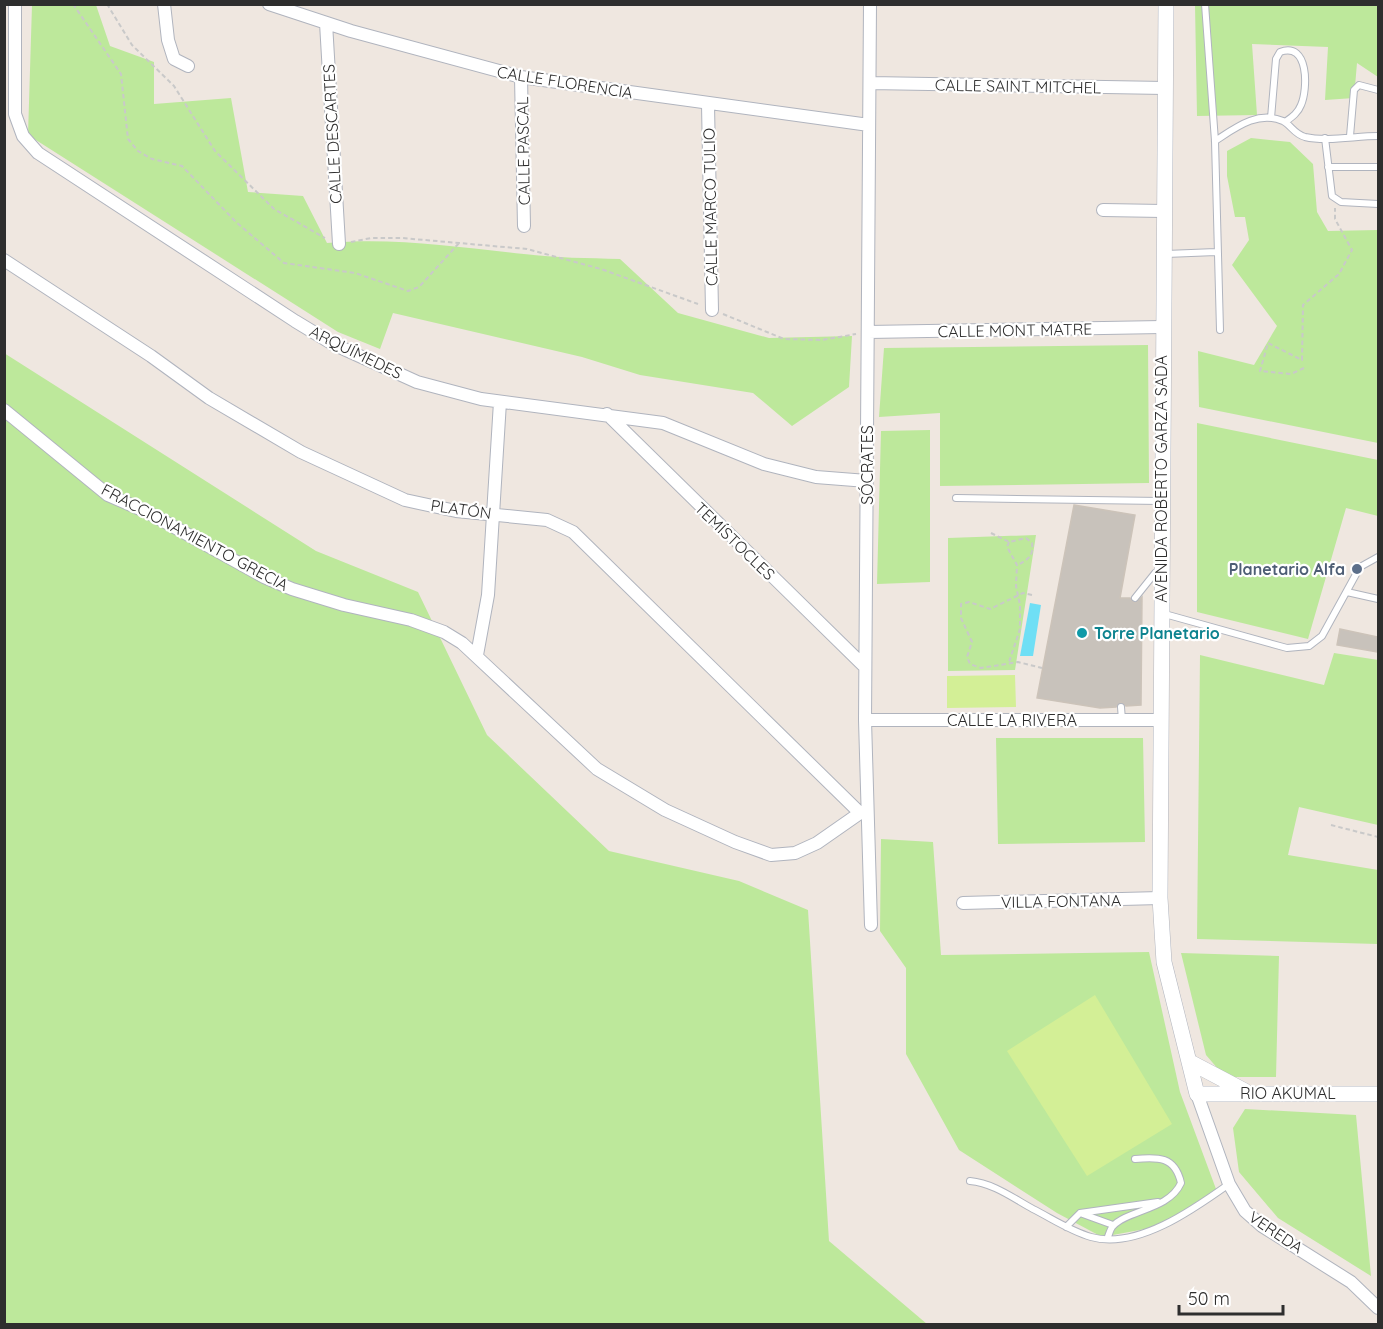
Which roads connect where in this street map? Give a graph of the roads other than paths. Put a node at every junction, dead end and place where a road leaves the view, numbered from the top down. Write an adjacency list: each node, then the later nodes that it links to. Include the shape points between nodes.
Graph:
1 (15, 4): 35 (street, ARQUÍMEDES, via 15,114 23,136 38,153 333,344 417,382)
2 (164, 4): 8 (street, via 174,59)
3 (269, 4): 7 (street, CALLE FLORENCIA)
4 (870, 4): 10 (street, SÓCRATES)
5 (1166, 4): 11 (street, AVENIDA ROBERTO GARZA SADA)
6 (1205, 4): 20 (lane)
7 (326, 23): 9 (street, CALLE FLORENCIA); 27 (street, CALLE DESCARTES)
8 (188, 66)
9 (521, 77): 13 (street, CALLE FLORENCIA); 26 (street, CALLE PASCAL)
10 (870, 83): 11 (street, CALLE SAINT MITCHEL); 16 (street, SÓCRATES)
11 (1165, 88): 25 (street, AVENIDA ROBERTO GARZA SADA)
12 (1378, 90): 17 (lane, via 1359,86 1354,90)
13 (708, 105): 16 (street, CALLE FLORENCIA); 31 (street, CALLE MARCO TULIO)
14 (1271, 118): 15 (lane); 15 (lane, via 1275,59 1282,51 1291,51 1304,64 1304,91 1301,107); 20 (lane, via 1255,119)
15 (1285, 122): 19 (lane, via 1299,135)
16 (869, 125): 34 (street, SÓCRATES)
17 (1350, 136): 18 (lane); 19 (lane)
18 (1378, 136)
19 (1325, 138): 21 (lane)
20 (1215, 141): 28 (lane)
21 (1328, 167): 22 (lane); 23 (lane, via 1330,193 1335,200)
22 (1378, 167)
23 (1378, 204)
24 (1103, 210): 25 (street)
25 (1163, 211): 29 (street, AVENIDA ROBERTO GARZA SADA)
26 (524, 226)
27 (339, 244)
28 (1216, 252): 29 (lane); 33 (lane)
29 (1162, 254): 32 (street, AVENIDA ROBERTO GARZA SADA)
30 (4, 260): 41 (street, PLATÓN, via 209,398 302,452 405,500)
31 (712, 310)
32 (1162, 327): 34 (street, CALLE MONT MATRE); 40 (street, AVENIDA ROBERTO GARZA SADA)
33 (1220, 330)
34 (868, 332): 38 (street, SÓCRATES)
35 (500, 402): 37 (street, ARQUÍMEDES); 41 (street)
36 (4, 410): 48 (street, FRACCIONAMIENTO GRECIA, via 108,495 264,577 316,597 428,625)
37 (607, 414): 38 (street, ARQUÍMEDES, via 686,430 792,472); 49 (street, TEMÍSTOCLES)
38 (867, 481): 49 (street, SÓCRATES)
39 (956, 498): 40 (lane)
40 (1161, 501): 43 (street, AVENIDA ROBERTO GARZA SADA)
41 (493, 514): 48 (street, via 488,595); 54 (street, PLATÓN, via 547,520 573,532)
42 (1378, 557): 44 (lane, via 1360,567)
43 (1161, 572): 45 (lane, via 1155,573); 47 (street, AVENIDA ROBERTO GARZA SADA)
44 (1347, 592): 46 (lane); 47 (lane, via 1322,636 1300,648 1222,632)
45 (1135, 598)
46 (1378, 600)
47 (1161, 613): 53 (street, AVENIDA ROBERTO GARZA SADA)
48 (477, 656): 54 (street, FRACCIONAMIENTO GRECIA, via 597,769 665,810 745,846 771,855 795,853)
49 (865, 667): 51 (street, SÓCRATES)
50 (1121, 707): 52 (lane)
51 (865, 720): 52 (street, CALLE LA RIVERA); 54 (street, SÓCRATES)
52 (1122, 720): 53 (street, CALLE LA RIVERA)
53 (1160, 720): 55 (street, AVENIDA ROBERTO GARZA SADA)
54 (864, 813): 57 (street, SÓCRATES)
55 (1160, 898): 56 (street, VILLA FONTANA); 58 (street, AVENIDA ROBERTO GARZA SADA, via 1164,962)
56 (963, 903)
57 (871, 925)
58 (1190, 1062): 59 (street); 60 (street, AVENIDA ROBERTO GARZA SADA)
59 (1248, 1092): 60 (street, RIO AKUMAL); 61 (street, RIO AKUMAL)
60 (1197, 1094): 64 (street, VEREDA)
61 (1378, 1094)
62 (1135, 1159): 65 (lane, via 1162,1157 1179,1172 1178,1189)
63 (970, 1181): 68 (lane, via 993,1187)
64 (1229, 1184): 69 (lane, via 1176,1219 1146,1231); 70 (street, VEREDA, via 1245,1211 1262,1226 1351,1282)
65 (1161, 1202): 66 (lane); 67 (lane)
66 (1080, 1213): 67 (lane); 68 (lane)
67 (1113, 1225): 69 (lane)
68 (1066, 1227): 69 (lane)
69 (1107, 1239)
70 (1378, 1308)

